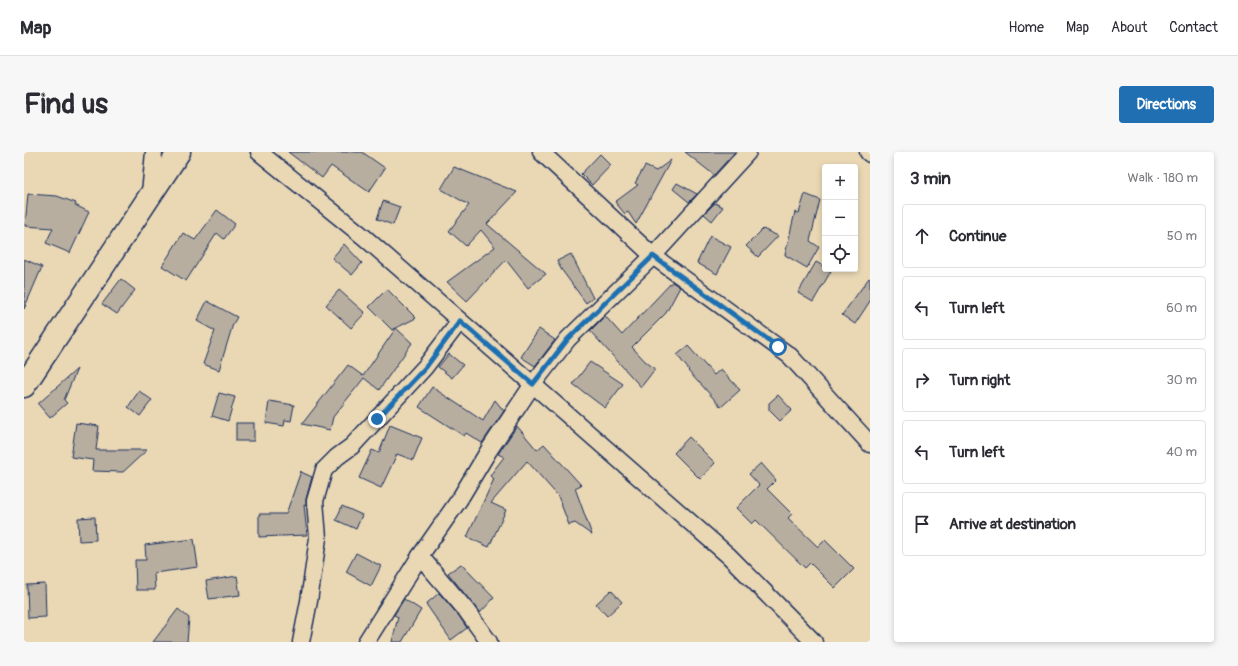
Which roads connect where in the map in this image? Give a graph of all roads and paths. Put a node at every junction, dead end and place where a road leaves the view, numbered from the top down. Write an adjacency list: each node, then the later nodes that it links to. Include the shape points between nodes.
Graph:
1 (154, 152): 6 (street)
2 (179, 152): 6 (main road)
3 (259, 152): 8 (street, via 364,237)
4 (541, 152): 7 (street)
5 (748, 152): 7 (street)
6 (150, 196): 10 (main road)
7 (653, 256): 9 (street, via 568,339); 11 (street, via 790,356)
8 (460, 321): 9 (street); 13 (street, via 426,367 352,446 324,470 315,501 318,538)
9 (533, 384): 12 (street); 16 (street, via 729,556)
10 (24, 386)
11 (870, 444)
12 (420, 556): 14 (street); 15 (street, via 466,610)
13 (301, 642)
14 (366, 642)
15 (489, 642)
16 (814, 642)

